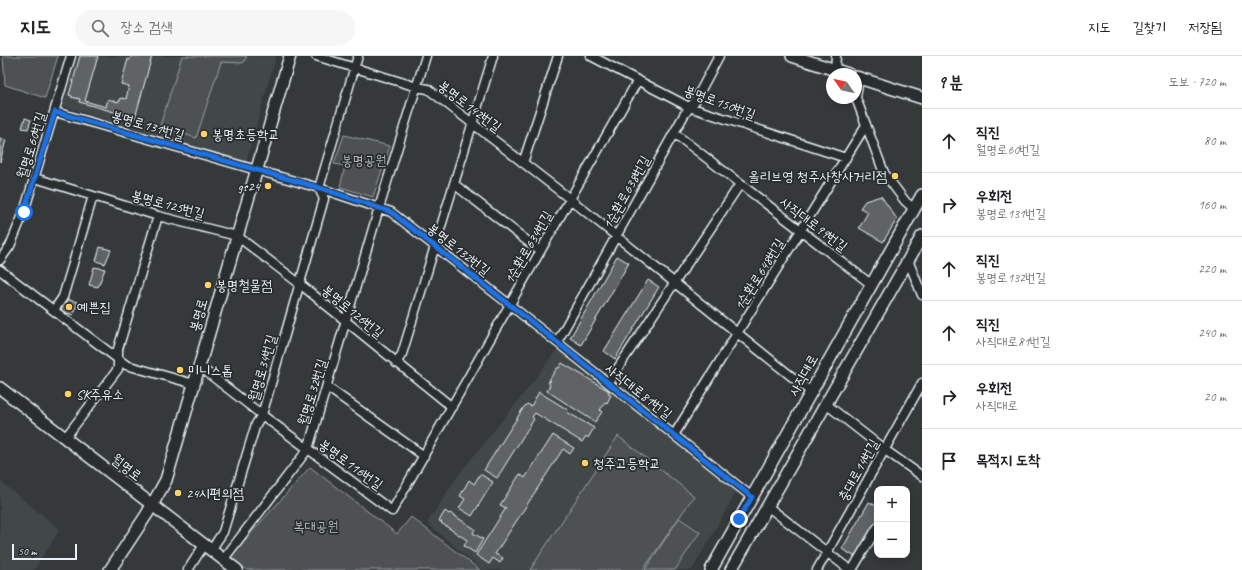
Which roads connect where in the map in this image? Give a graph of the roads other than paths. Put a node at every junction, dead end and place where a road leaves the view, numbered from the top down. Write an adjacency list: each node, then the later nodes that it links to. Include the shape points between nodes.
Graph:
1 (71, 56): 21 (street, 월명로60번길)
2 (290, 56): 27 (street, 봉명로)
3 (316, 56): 12 (street, 봉명로142번길)
4 (358, 56): 12 (street)
5 (426, 56): 17 (street, 월명로32번길)
6 (493, 56): 22 (street)
7 (558, 56): 26 (street)
8 (591, 56): 16 (street, 봉명로150번길)
9 (719, 56): 20 (street, 1순환로638번길)
10 (792, 56): 13 (street)
11 (836, 56): 14 (street)
12 (355, 67): 17 (street, 봉명로142번길); 31 (street)
13 (829, 68)
14 (835, 68)
15 (862, 79): 18 (street)
16 (638, 80): 20 (street, 봉명로150번길); 34 (street, 1순환로634번길)
17 (417, 87): 22 (street, 봉명로142번길, via 428,89); 35 (street, 월명로32번길)
18 (921, 99)
19 (858, 104): 23 (street)
20 (689, 108): 24 (street, 1순환로638번길); 25 (street, 봉명로150번길)
21 (55, 112): 27 (street, 봉명로131번길); 28 (street, 월명로60번길)
22 (473, 124): 26 (street, 봉명로142번길); 29 (street)
23 (866, 125): 25 (street, 1순환로648번길); 36 (street, via 884,173)
24 (674, 133): 30 (street, 사직대로99번길); 40 (street, 1순환로638번길)
25 (846, 158): 38 (street, 1순환로648번길)
26 (523, 163): 34 (street, 봉명로142번길)
27 (256, 169): 31 (street, 봉명로132번길); 39 (street, 봉명로)
28 (35, 178): 32 (street, 봉명로125번길); 44 (street, 월명로60번길, via 18,228)
29 (454, 184): 42 (street); 43 (street)
30 (740, 184): 38 (street, 사직대로99번길); 47 (street)
31 (320, 188): 35 (street, 봉명로132번길); 48 (street, 월명로34번길, via 324,199)
32 (93, 196): 37 (street, 봉명로125번길); 52 (street, via 63,297)
33 (922, 196): 36 (street, 사직대로)
34 (570, 199): 40 (street, 봉명로142번길); 43 (street, 1순환로634번길)
35 (379, 208): 42 (street, 봉명로132번길, via 391,212); 53 (street, 월명로32번길)
36 (914, 209): 49 (street, 사직대로)
37 (158, 216): 39 (street, 봉명로125번길); 56 (street)
38 (801, 231): 49 (street, 사직대로99번길); 54 (street, 1순환로648번길)
39 (237, 236): 48 (street, 봉명로126번길); 58 (street, 봉명로)
40 (617, 236): 47 (street, 봉명로142번길); 55 (street, 1순환로638번길)
41 (922, 236): 45 (street)
42 (435, 246): 51 (street, 봉명로132번길); 57 (street, via 402,354)
43 (540, 251): 51 (street, 1순환로634번길)
44 (0, 260)
45 (908, 260): 50 (street); 65 (street)
46 (0, 270): 52 (street)
47 (675, 282): 54 (street, 봉명로142번길); 59 (street)
48 (300, 284): 53 (street, 봉명로126번길); 67 (street, 월명로34번길)
49 (872, 285): 64 (street, 사직대로)
50 (922, 295)
51 (510, 305): 55 (street, 사직대로81번길); 66 (street, 1순환로634번길)
52 (54, 310): 56 (street)
53 (346, 323): 57 (street, 봉명로126번길); 62 (street, 월명로32번길)
54 (738, 333): 64 (street, 봉명로142번길); 68 (street, 1순환로648번길)
55 (557, 342): 59 (street, 사직대로81번길)
56 (117, 358): 61 (street, via 126,365); 69 (street, via 118,369)
57 (396, 363): 66 (street, 봉명로126번길)
58 (199, 366): 61 (street, 봉명로); 67 (street, 봉명로116번길)
59 (608, 383): 68 (street, 사직대로81번길)
60 (922, 383): 71 (street, 충대로14번길)
61 (194, 384): 75 (street, 봉명로, via 166,480)
62 (327, 387): 70 (street, 월명로32번길); 72 (street)
63 (0, 388): 69 (street, 월명로)
64 (812, 392): 74 (street, 사직대로)
65 (826, 404): 71 (street); 76 (street)
66 (452, 407): 72 (street, 1순환로634번길)
67 (262, 415): 70 (street, 봉명로116번길); 79 (street, 월명로34번길, via 256,424 223,532)
68 (674, 435): 74 (street, 사직대로81번길)
69 (65, 438): 75 (street, 월명로)
70 (308, 449): 77 (street, 봉명로116번길); 81 (street, 월명로32번길)
71 (884, 450): 73 (street); 80 (street, 충대로14번길)
72 (424, 456): 77 (street, 1순환로634번길)
73 (922, 476)
74 (752, 497): 85 (street, 사직대로)
75 (151, 504): 79 (street, 월명로); 82 (street, 봉명로)
76 (767, 506): 80 (street); 86 (street)
77 (392, 511)
78 (874, 533): 88 (street)
79 (207, 547): 81 (street, 월명로); 83 (street, 월명로34번길)
80 (827, 552): 87 (street, 충대로14번길); 88 (street)
81 (223, 560): 84 (street, 월명로)
82 (110, 570)
83 (188, 570)
84 (237, 570)
85 (711, 570)
86 (730, 570)
87 (817, 570)
88 (851, 570)

